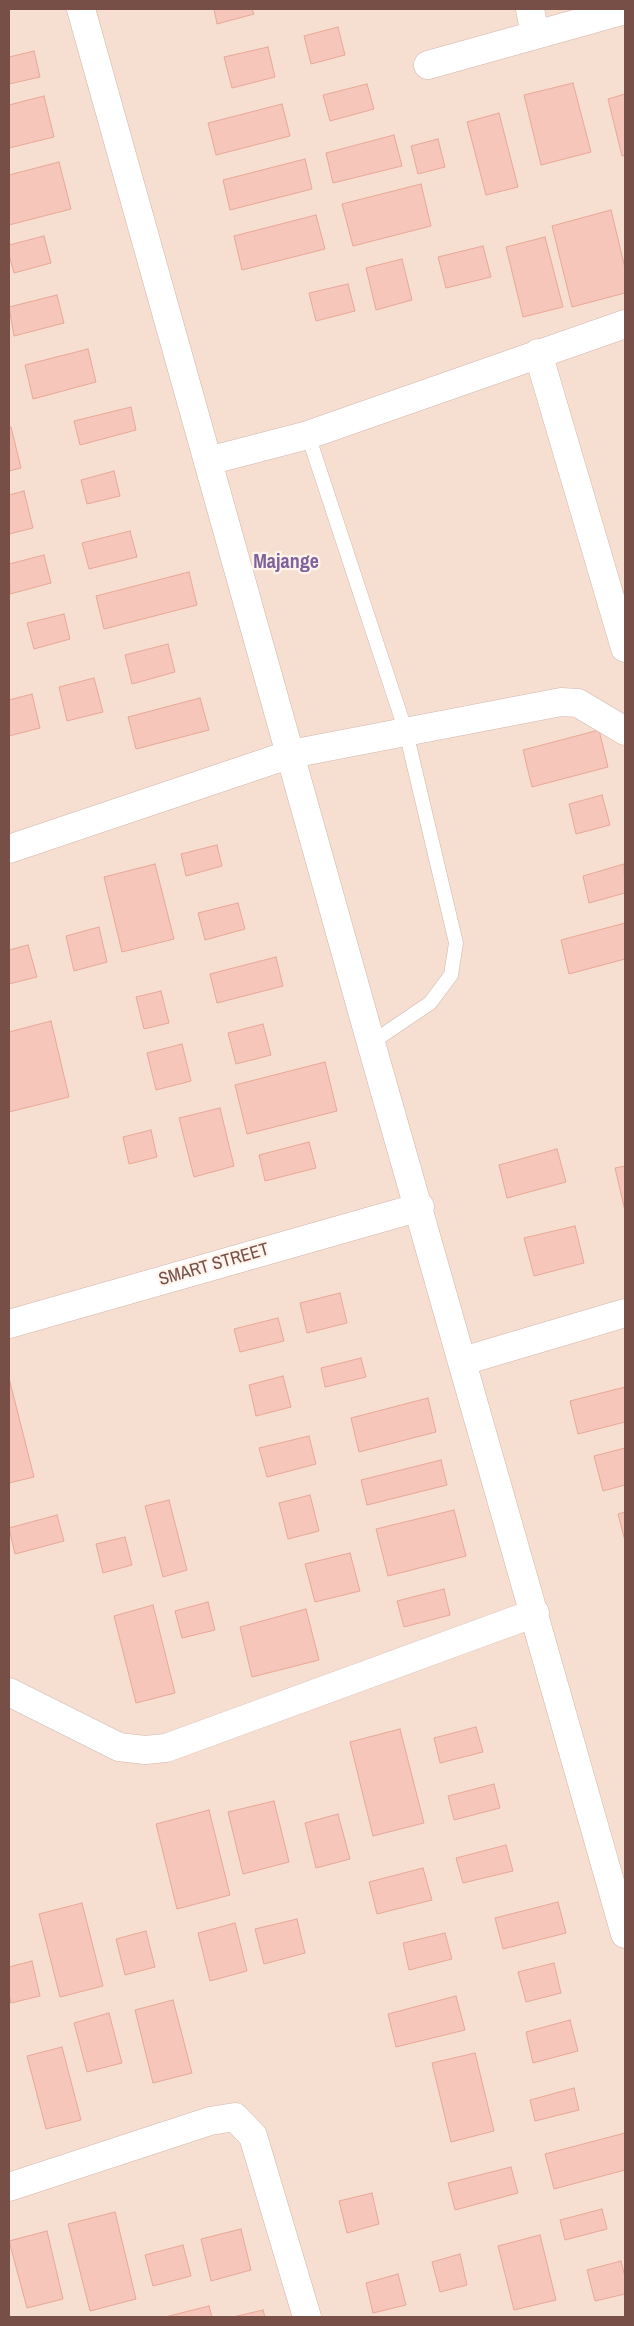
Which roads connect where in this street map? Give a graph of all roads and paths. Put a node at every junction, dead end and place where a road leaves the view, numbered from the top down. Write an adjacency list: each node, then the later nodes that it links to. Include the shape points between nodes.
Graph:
1 (81, 9): 9 (street)
2 (530, 9): 4 (street)
3 (625, 10): 4 (street)
4 (535, 35): 5 (street)
5 (428, 66)
6 (625, 324): 7 (street)
7 (538, 353): 8 (street); 10 (street)
8 (308, 435): 9 (street); 12 (lane)
9 (208, 462): 13 (street)
10 (625, 648)
11 (625, 731): 12 (street, via 578,703 561,702)
12 (406, 732): 13 (street); 15 (lane, via 456,943 451,976 430,1003)
13 (291, 754): 14 (street); 15 (street)
14 (9, 849)
15 (371, 1043): 16 (street)
16 (420, 1207): 18 (street, SMART STREET); 19 (street)
17 (625, 1313): 19 (street)
18 (9, 1324)
19 (463, 1361): 20 (street)
20 (534, 1613): 21 (street, via 166,1748 145,1750 119,1746); 22 (street)
21 (9, 1692)
22 (625, 1934)
23 (9, 2187): 24 (street, via 210,2121 235,2117 253,2136)
24 (307, 2317)

